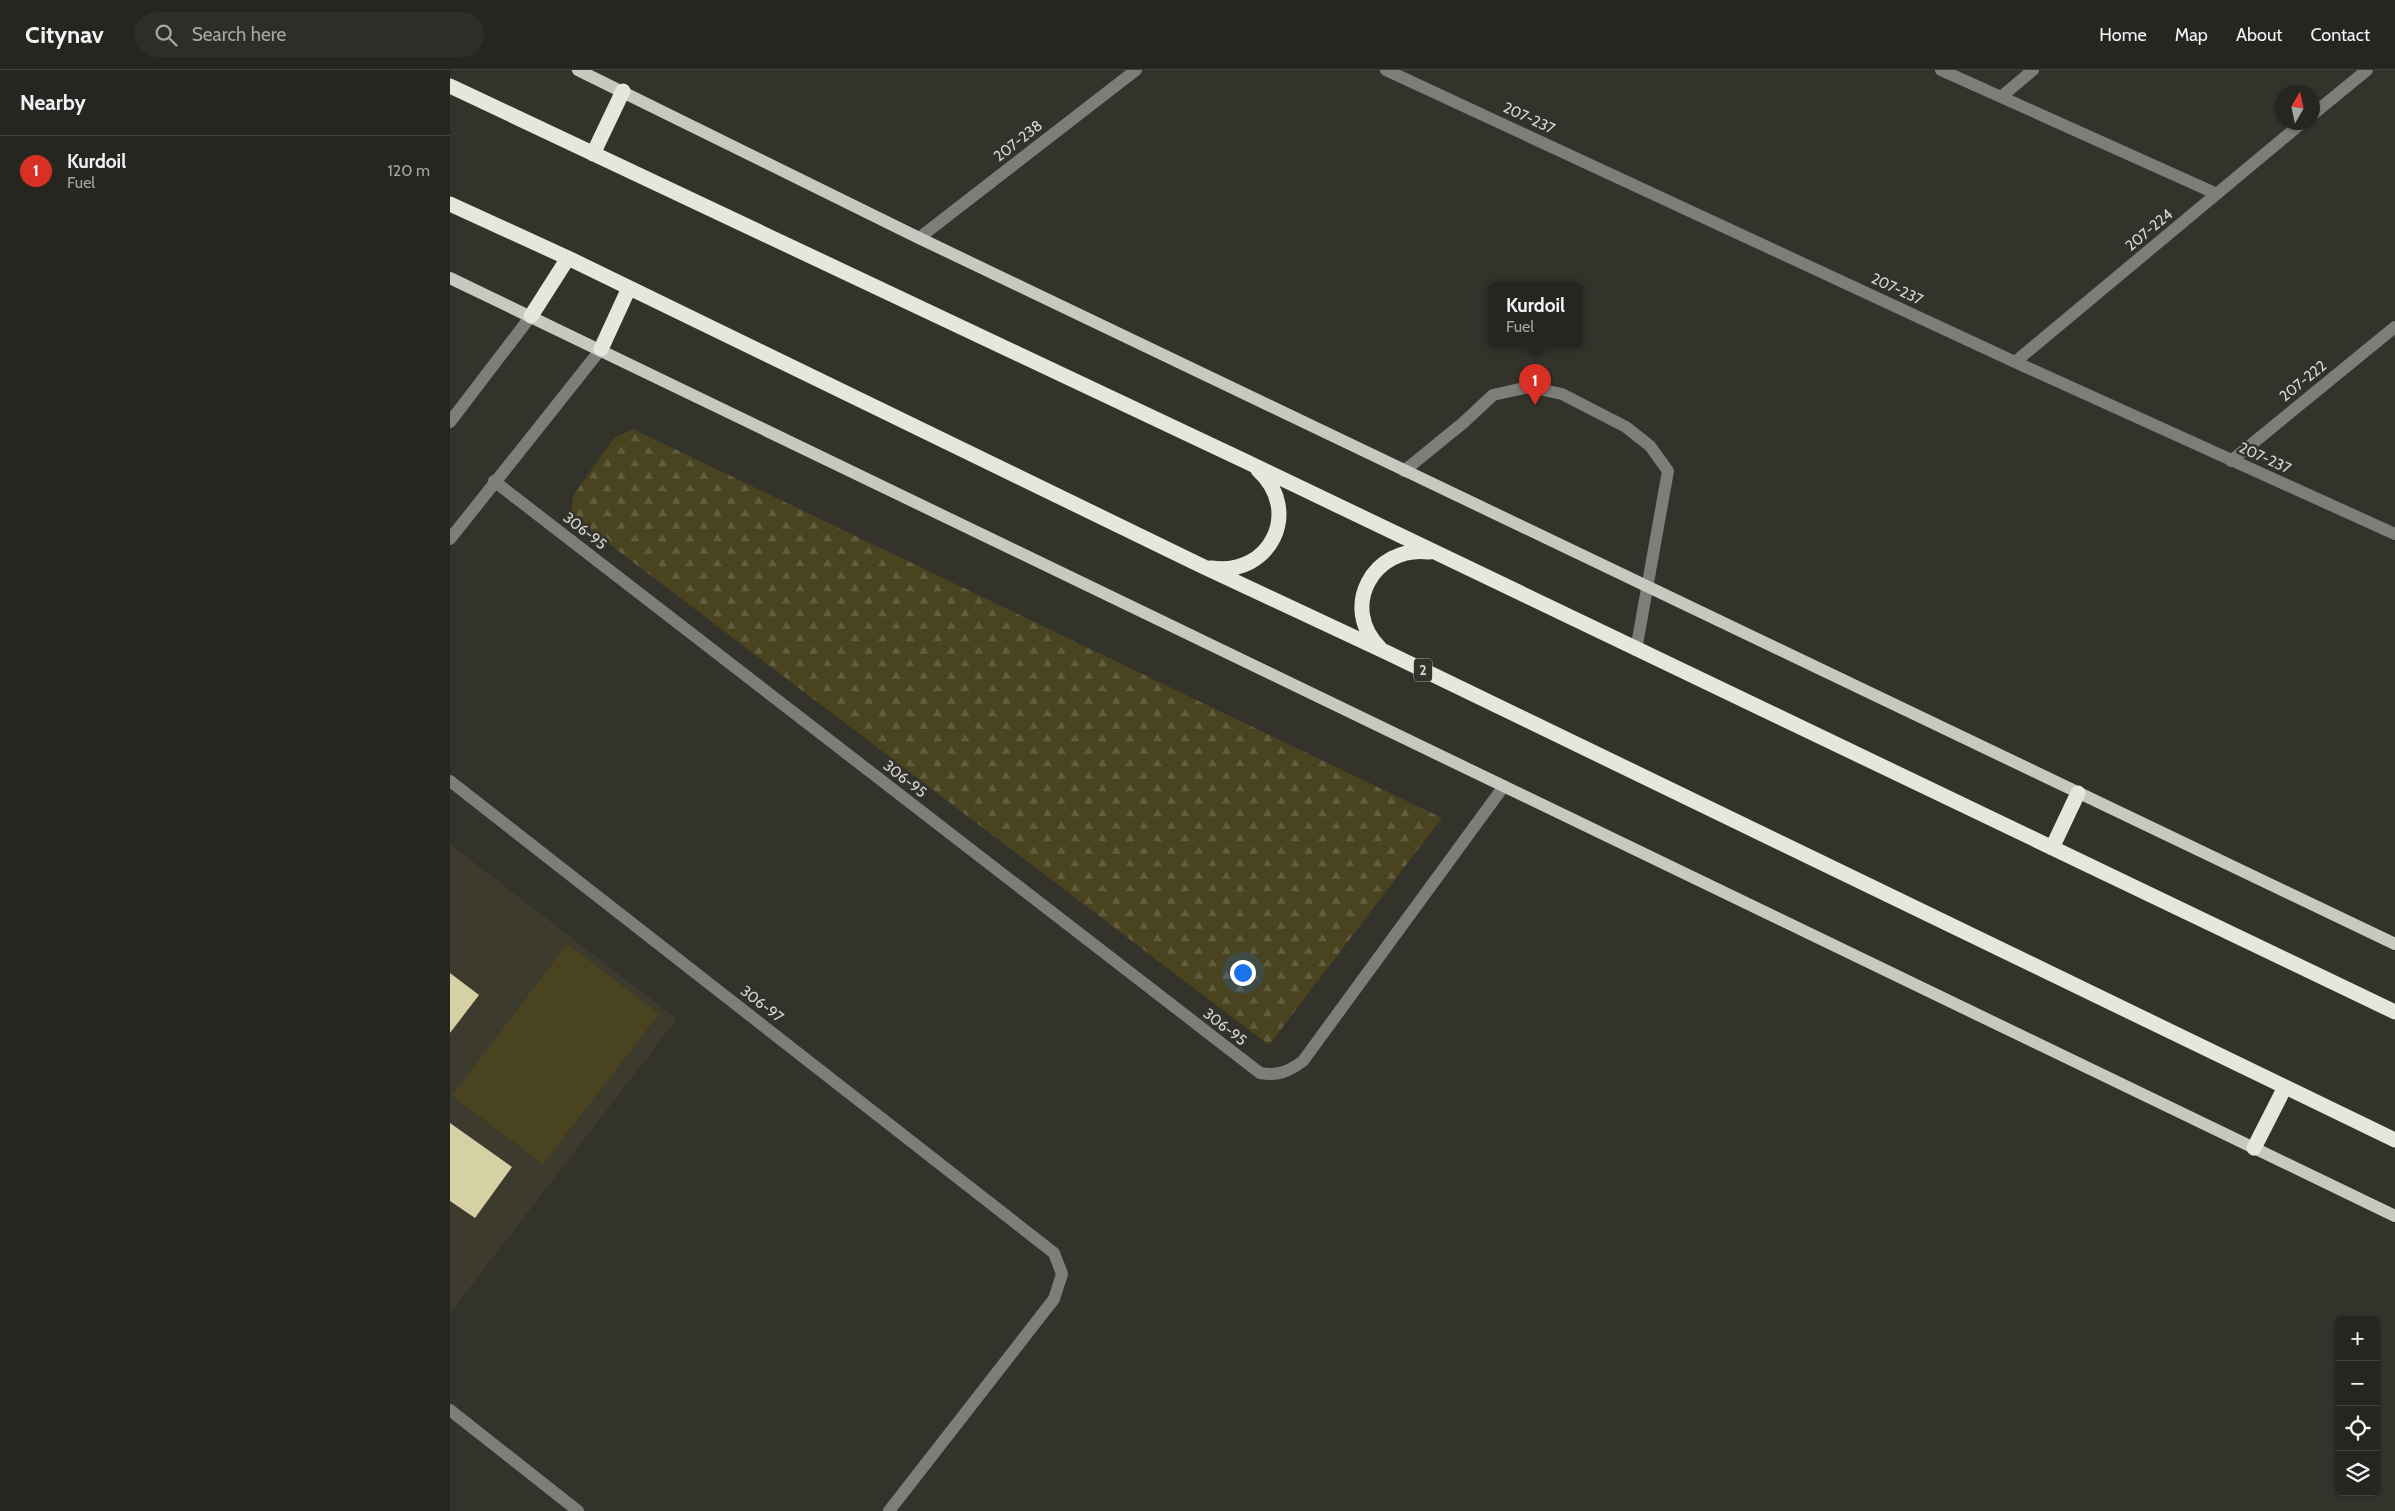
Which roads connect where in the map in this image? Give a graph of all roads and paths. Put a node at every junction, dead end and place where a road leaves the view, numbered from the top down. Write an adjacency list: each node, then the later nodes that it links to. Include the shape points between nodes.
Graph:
1 (578, 70): 8 (main road)
2 (1136, 70): 15 (street, 207-238)
3 (1386, 70): 22 (street, 207-237)
4 (1942, 70): 9 (street)
5 (2033, 70): 9 (street)
6 (2367, 70): 10 (street)
7 (450, 86): 12 (highway)
8 (623, 91): 12 (highway); 15 (main road)
9 (2001, 97): 13 (street)
10 (2320, 108)
11 (2293, 130): 13 (street, 207-224)
12 (593, 154): 25 (highway)
13 (2217, 194): 22 (street, 207-224)
14 (450, 204): 16 (highway, 2)
15 (919, 238): 26 (main road)
16 (568, 258): 18 (highway, 2); 19 (highway)
17 (450, 278): 19 (main road)
18 (629, 288): 21 (highway); 31 (highway, 2)
19 (531, 316): 21 (main road); 23 (street)
20 (2395, 327): 24 (street, 207-222)
21 (601, 349): 27 (street); 36 (main road)
22 (2015, 362): 24 (street, 207-237)
23 (450, 422)
24 (2231, 461): 28 (street, 207-237)
25 (1247, 462): 30 (highway); 31 (highway, via 1264,476 1274,491 1279,519 1274,536 1264,552 1249,563 1222,570)
26 (1404, 471): 32 (main road); 32 (street, via 1493,395 1529,387 1562,394 1626,427 1650,446 1668,470)
27 (494, 481): 29 (street); 36 (street, 306-95, via 1260,1073 1275,1076 1302,1061)
28 (2395, 534)
29 (450, 539)
30 (1435, 554): 33 (highway); 34 (highway, via 1418,551 1400,554 1384,563 1367,584 1362,602 1364,620 1371,637)
31 (1202, 566): 34 (highway, 2)
32 (1648, 587): 33 (street); 37 (main road)
33 (1636, 650): 38 (highway)
34 (1388, 653): 41 (highway, 2)
35 (450, 781): 47 (street, 306-97, via 1054,1253 1062,1274 1054,1299)
36 (1504, 786): 43 (main road)
37 (2078, 793): 38 (highway); 39 (main road)
38 (2052, 848): 40 (highway)
39 (2395, 944)
40 (2395, 1012)
41 (2286, 1087): 42 (highway, 2); 43 (highway)
42 (2395, 1140)
43 (2254, 1148): 44 (main road)
44 (2395, 1216)
45 (450, 1410): 46 (street)
46 (578, 1511)
47 (889, 1511)

